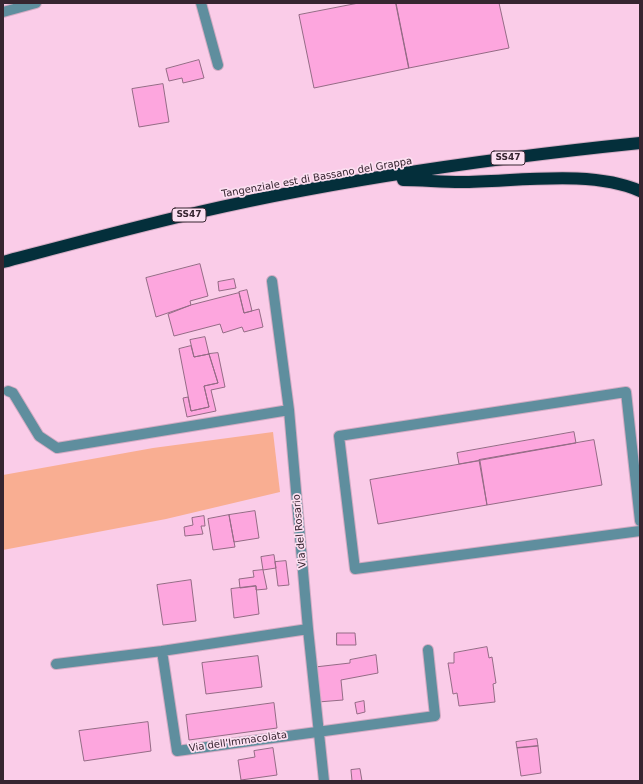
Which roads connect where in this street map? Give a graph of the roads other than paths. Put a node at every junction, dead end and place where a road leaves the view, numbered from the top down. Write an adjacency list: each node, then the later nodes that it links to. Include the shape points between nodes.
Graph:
1 (36, 3): 3 (street)
2 (201, 3): 4 (street)
3 (3, 12)
4 (218, 65)
5 (640, 143): 6 (highway, Tangenziale est di Bassano del Grappa / SS47, via 488,161)
6 (377, 178): 7 (highway, via 460,182 554,178 602,181); 8 (highway, Tangenziale est di Bassano del Grappa / SS47, via 174,218)
7 (640, 191)
8 (3, 262)
9 (272, 281): 11 (street, Via del Rosario)
10 (8, 390): 11 (street, via 13,393 39,436 57,448)
11 (289, 410): 14 (street, Via del Rosario)
12 (640, 521): 13 (street, via 626,392 339,436 355,570)
13 (640, 531)
14 (308, 629): 16 (street); 18 (street, Via del Rosario)
15 (428, 650): 18 (street, Via dell'Immacolata, via 435,716)
16 (162, 651): 17 (street); 18 (street, Via dell'Immacolata, via 177,751)
17 (56, 664)
18 (319, 730): 19 (street, Via del Rosario)
19 (324, 781)

